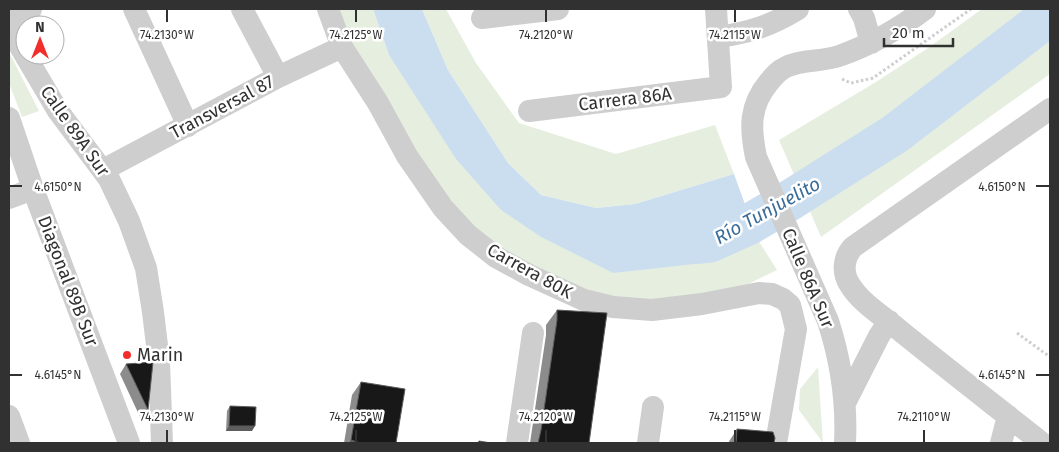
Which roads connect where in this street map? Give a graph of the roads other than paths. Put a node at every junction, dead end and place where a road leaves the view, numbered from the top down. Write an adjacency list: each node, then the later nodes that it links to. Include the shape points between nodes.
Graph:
1 (31, 9): 11 (street)
2 (134, 9): 20 (street)
3 (242, 9): 16 (street)
4 (328, 9): 14 (street, Carrera 80K)
5 (558, 9): 10 (street)
6 (716, 9): 12 (street)
7 (798, 9): 12 (street, via 749,32)
8 (859, 9): 13 (street)
9 (925, 9): 13 (street, Calle 86A Sur)
10 (482, 18)
11 (9, 20)
12 (719, 36): 18 (street, Carrera 86A, via 721,87)
13 (871, 43): 27 (street, Calle 86A Sur, via 836,57 787,66 777,73 757,99 752,117 756,157 828,321)
14 (342, 47): 16 (street, Transversal 87); 25 (street, Carrera 80K, via 407,156 443,208 496,257 584,300 613,307 652,310 759,293 772,294 790,305)
15 (31, 65): 21 (street, Calle 89A Sur, via 58,111)
16 (278, 77): 20 (street, Transversal 87)
17 (1050, 109): 24 (street, via 846,254 845,272 850,285)
18 (529, 111)
19 (9, 118): 22 (street, Diagonal 89B Sur)
20 (188, 126): 21 (street, Transversal 87)
21 (103, 170): 33 (street, Calle 89A Sur, via 129,221 146,268 159,362)
22 (33, 188): 23 (street); 32 (street, Diagonal 89B Sur)
23 (9, 198)
24 (889, 321): 27 (street, Calle 86A Sur); 30 (street)
25 (796, 329): 36 (street, Calle 86A Sur)
26 (533, 333): 34 (street)
27 (845, 403): 37 (street, Calle 86A Sur)
28 (653, 406): 35 (street)
29 (9, 416): 31 (street)
30 (1008, 416): 38 (street); 39 (street)
31 (19, 443)
32 (129, 443)
33 (162, 443)
34 (517, 443)
35 (648, 443)
36 (776, 443)
37 (845, 443)
38 (1001, 443)
39 (1042, 443)

